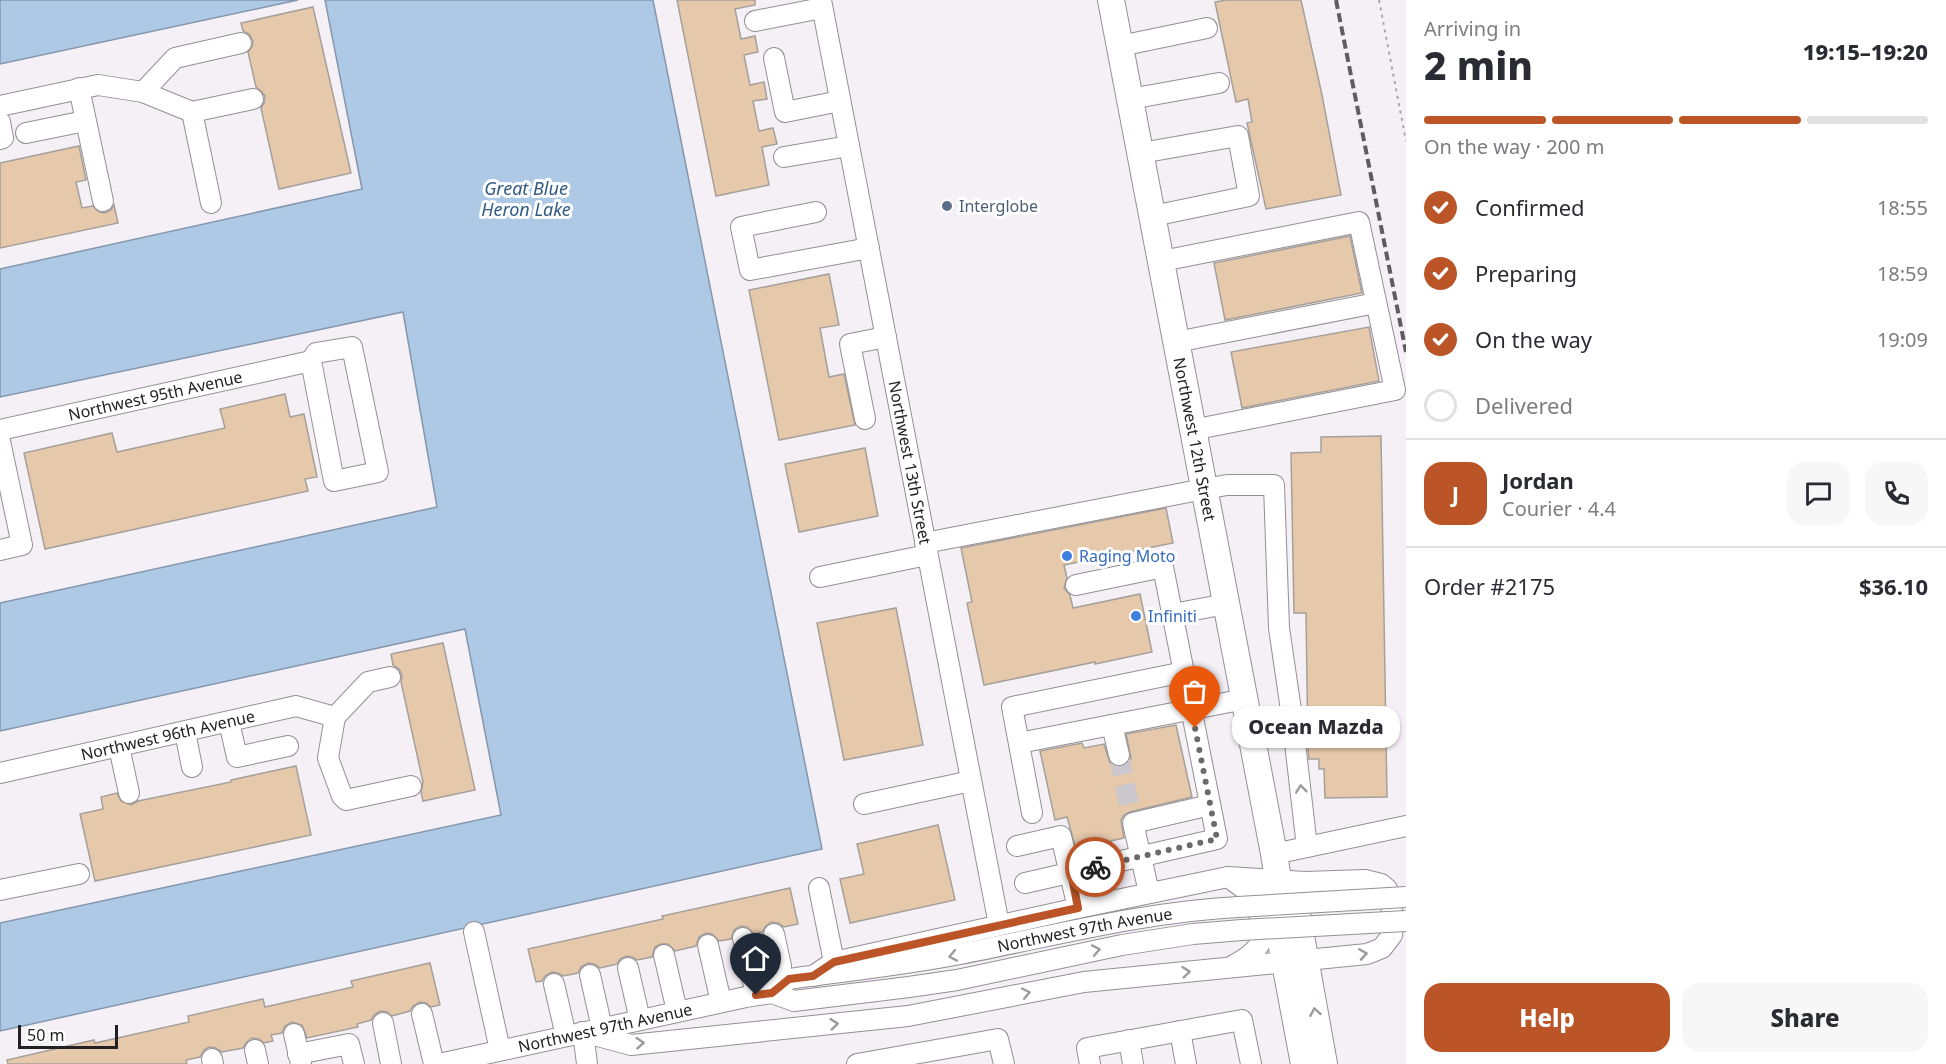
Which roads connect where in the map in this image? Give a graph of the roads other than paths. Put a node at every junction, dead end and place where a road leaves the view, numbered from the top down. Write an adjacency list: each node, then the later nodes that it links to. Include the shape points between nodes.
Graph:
1 (1111, 0): 6 (main road, Northwest 12th Street)
2 (821, 4): 3 (street); 13 (street, Northwest 13th Street)
3 (755, 21)
4 (1207, 28): 6 (street)
5 (242, 43): 10 (street, via 175,58)
6 (1120, 46): 12 (main road, Northwest 12th Street)
7 (774, 58): 13 (street, via 785,112)
8 (1219, 83): 12 (street)
9 (79, 88): 10 (street, via 98,85); 14 (street); 16 (street)
10 (143, 92): 15 (street)
11 (253, 99): 15 (street)
12 (1130, 99): 21 (main road, Northwest 12th Street)
13 (840, 100): 20 (street, Northwest 13th Street)
14 (0, 105)
15 (192, 112): 24 (street)
16 (85, 121): 18 (street); 23 (street)
17 (0, 122): 19 (street)
18 (26, 133)
19 (0, 139)
20 (849, 146): 22 (street); 27 (street, Northwest 13th Street)
21 (1141, 153): 26 (main road, Northwest 12th Street); 26 (street, via 1238,136 1248,186 1249,196)
22 (784, 158)
23 (103, 201)
24 (211, 203)
25 (816, 212): 27 (street, via 741,228 750,270)
26 (1153, 216): 28 (main road, Northwest 12th Street)
27 (869, 248): 30 (street, Northwest 13th Street)
28 (1162, 261): 29 (street, via 1359,222); 31 (main road, Northwest 12th Street)
29 (1376, 303): 31 (street); 35 (street, via 1395,390)
30 (886, 337): 33 (street, via 850,344); 38 (street, Northwest 13th Street)
31 (1176, 342): 35 (main road, Northwest 12th Street)
32 (310, 361): 32 (street, Northwest 95th Avenue, via 334,481 378,472 352,346 316,354); 34 (street, Northwest 95th Avenue)
33 (865, 419)
34 (0, 430)
35 (1192, 430): 37 (main road, Northwest 12th Street)
36 (0, 441): 39 (street, via 22,545)
37 (1204, 489): 38 (street); 42 (main road, Northwest 12th Street); 49 (street, via 1274,485 1278,628)
38 (926, 549): 40 (street); 60 (street, Northwest 13th Street)
39 (0, 550)
40 (820, 577)
41 (1077, 585): 43 (street, via 1163,567)
42 (1226, 604): 43 (street); 46 (main road, Northwest 12th Street)
43 (1173, 614): 44 (street)
44 (1184, 672): 47 (street); 54 (street, via 1012,707)
45 (390, 677): 48 (street, via 368,682)
46 (1245, 699): 47 (street); 51 (main road, Northwest 12th Street)
47 (1191, 709): 52 (street); 64 (street)
48 (335, 717): 50 (street, Northwest 96th Avenue, via 296,706); 61 (street, via 328,758 346,800)
49 (1292, 717): 51 (street); 68 (street, one-way to 49)
50 (230, 722): 53 (street, Northwest 96th Avenue); 55 (street, via 237,757)
51 (1249, 724): 70 (main road, Northwest 12th Street)
52 (1112, 725): 54 (street); 57 (street)
53 (185, 732): 56 (street, Northwest 96th Avenue); 58 (street)
54 (1019, 743): 65 (street)
55 (288, 746)
56 (119, 747): 59 (street, Northwest 96th Avenue); 62 (street)
57 (1119, 755)
58 (192, 766)
59 (0, 773)
60 (971, 781): 63 (street); 81 (street, Northwest 13th Street)
61 (411, 786)
62 (129, 793)
63 (864, 804)
64 (1210, 805): 69 (street, via 1217,839); 69 (street, via 1131,816)
65 (1032, 813)
66 (1406, 826): 68 (street)
67 (1017, 846): 71 (street, via 1061,836)
68 (1307, 847): 70 (street)
69 (1140, 856): 71 (street); 77 (street)
70 (1276, 867): 73 (street); 87 (main road, Northwest 12th Street, via 1272,894); 87 (street, one-way to 70, via 1367,954 1382,948 1392,935 1391,900 1387,889 1373,881 1305,882)
71 (1071, 872): 74 (street); 79 (street)
72 (79, 874): 76 (street)
73 (1228, 877): 77 (street); 90 (street, via 1250,893 1263,930 1260,946 1254,953)
74 (1025, 883)
75 (819, 888): 88 (street)
76 (0, 890)
77 (1149, 892): 79 (street)
78 (1406, 897): 92 (street, Northwest 97th Avenue, one-way to 92, bridge, via 1238,907 1136,918 937,959)
79 (1078, 908): 81 (street)
80 (1406, 921): 94 (street, Northwest 97th Avenue, one-way to 80, bridge, via 794,1001 933,983 1193,934)
81 (999, 925): 88 (street)
82 (474, 932): 105 (street)
83 (774, 934): 94 (street, via 781,966)
84 (743, 938): 94 (street)
85 (708, 945): 95 (street)
86 (664, 955): 96 (street)
87 (1295, 961): 90 (street); 117 (main road, Northwest 12th Street); 118 (main road, Northwest 12th Street, one-way to 87)
88 (834, 962): 92 (street)
89 (628, 968): 98 (street)
90 (1229, 968): 103 (street, one-way to 90, via 631,1044 839,1024 930,1013 1084,982)
91 (590, 975): 100 (street)
92 (813, 976): 94 (street, Northwest 97th Avenue, via 789,979)
93 (554, 984): 103 (street)
94 (764, 994): 95 (street, Northwest 97th Avenue)
95 (721, 1002): 96 (street, Northwest 97th Avenue)
96 (677, 1011): 98 (street, Northwest 97th Avenue)
97 (422, 1014): 109 (street)
98 (640, 1020): 100 (street, Northwest 97th Avenue)
99 (383, 1023): 108 (street)
100 (602, 1028): 103 (street, Northwest 97th Avenue)
101 (1180, 1031): 104 (street); 115 (street); 116 (street, via 1242,1020)
102 (294, 1034): 106 (street)
103 (574, 1034): 105 (street, Northwest 97th Avenue); 110 (street)
104 (1129, 1040): 113 (street, via 1087,1048); 114 (street)
105 (500, 1050): 109 (street, Northwest 97th Avenue)
106 (300, 1059): 107 (street, via 349,1044)
107 (354, 1064)
108 (392, 1064)
109 (437, 1064)
110 (587, 1064)
111 (857, 1064): 112 (street, via 998,1039)
112 (1004, 1064)
113 (1090, 1064)
114 (1133, 1064)
115 (1186, 1064)
116 (1251, 1064)
117 (1304, 1064)
118 (1324, 1064)

